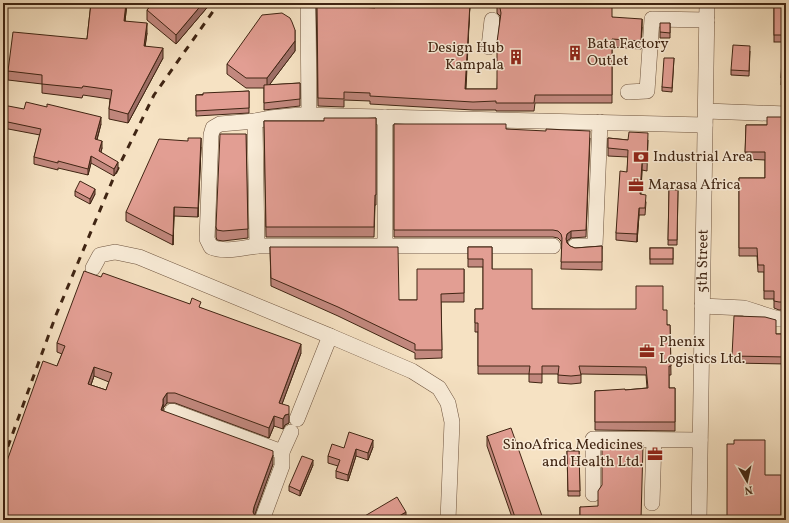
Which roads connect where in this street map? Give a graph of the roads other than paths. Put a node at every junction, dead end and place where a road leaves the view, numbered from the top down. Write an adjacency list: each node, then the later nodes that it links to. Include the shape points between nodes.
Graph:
1 (308, 3): 8 (street)
2 (707, 3): 4 (street, 5th Street)
3 (492, 20): 5 (street)
4 (707, 20): 6 (street, via 652,19 646,91); 10 (street, 5th Street)
5 (489, 47)
6 (628, 92)
7 (786, 114): 10 (street)
8 (309, 115): 9 (street); 11 (street)
9 (385, 117): 12 (street); 14 (street)
10 (705, 118): 12 (street); 18 (street, 5th Street)
11 (255, 121): 13 (street); 13 (street, via 220,124 213,128 207,239 211,246 217,249)
12 (600, 122): 16 (street, via 595,246)
13 (257, 246): 14 (street)
14 (385, 246): 15 (street)
15 (553, 246)
16 (574, 246)
17 (93, 268): 20 (street, via 100,255 115,252 139,258)
18 (702, 306): 19 (street, via 744,308); 23 (street, 5th Street)
19 (786, 320)
20 (330, 336): 24 (street); 28 (street, via 412,371 439,388 448,403 452,422)
21 (172, 411): 24 (street)
22 (654, 440): 23 (street); 25 (street, via 593,440); 26 (street)
23 (700, 440): 29 (street, 5th Street)
24 (282, 452): 27 (street, via 282,466)
25 (593, 494)
26 (652, 502)
27 (262, 520)
28 (448, 520)
29 (699, 520)

